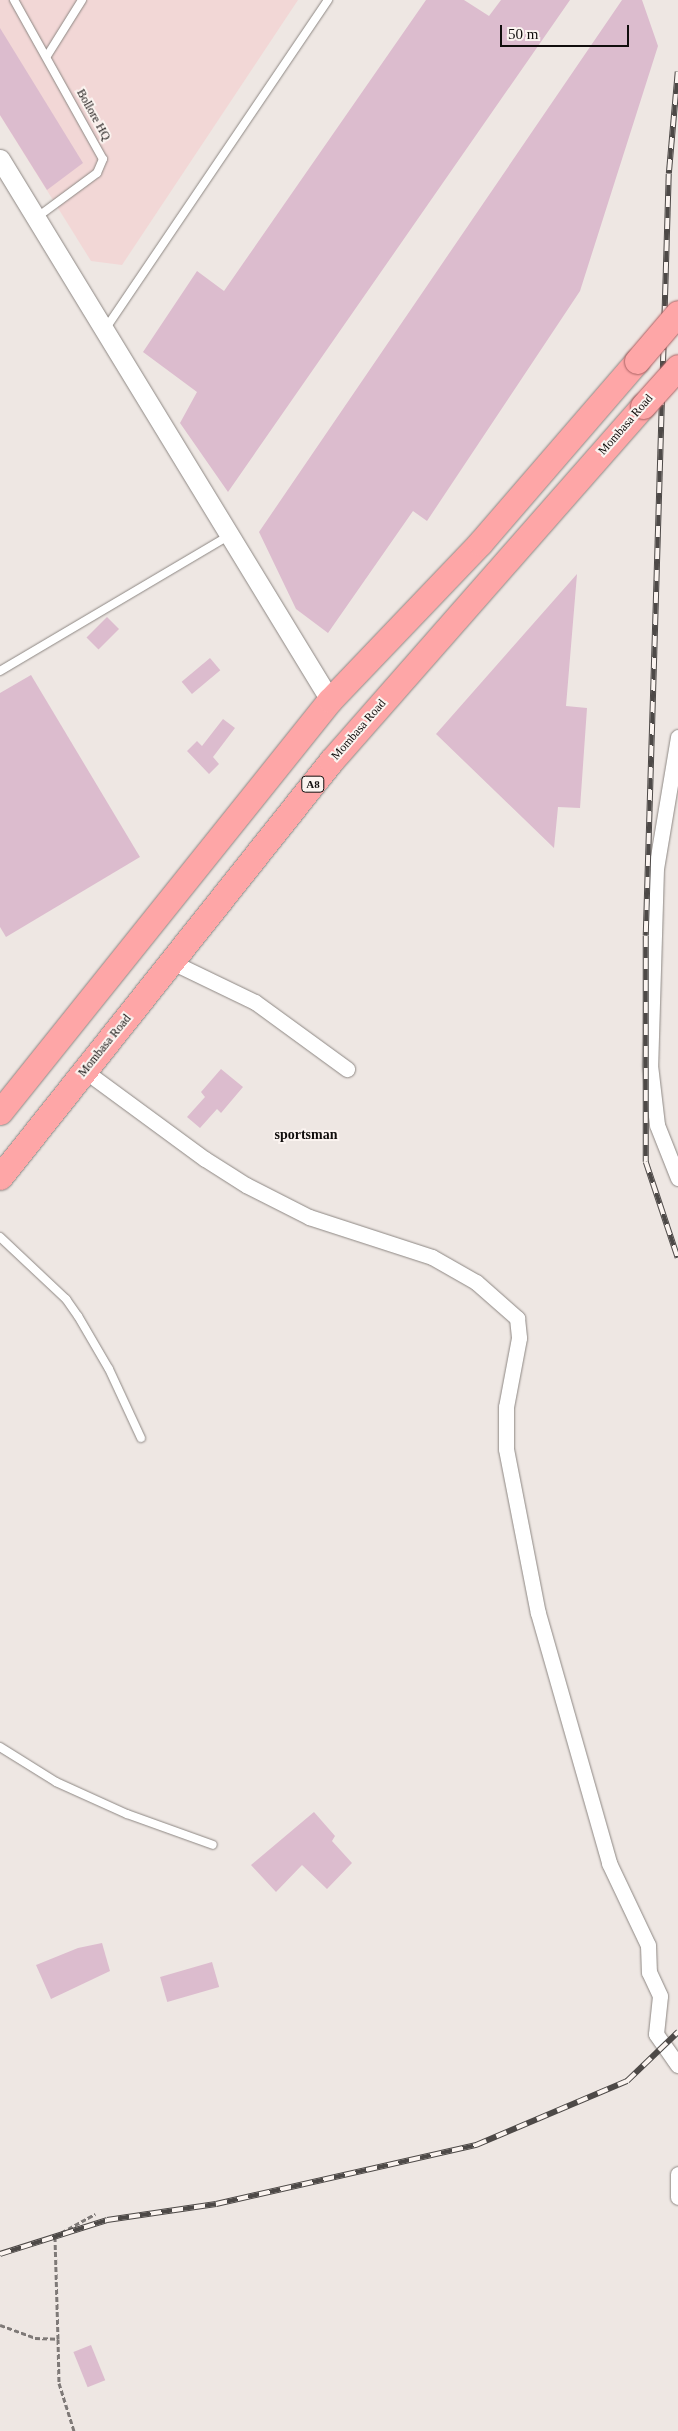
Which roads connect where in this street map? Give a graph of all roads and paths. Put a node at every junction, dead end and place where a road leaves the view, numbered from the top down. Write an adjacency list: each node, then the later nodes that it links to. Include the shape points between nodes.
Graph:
1 (14, 0): 4 (lane, Bollore HQ)
2 (82, 0): 4 (lane)
3 (328, 0): 8 (lane)
4 (48, 56): 6 (lane, Bollore HQ, via 103,159 97,173)
5 (0, 159): 6 (street)
6 (36, 218): 8 (street)
7 (678, 313): 12 (highway, bridge, via 480,543)
8 (104, 330): 10 (street)
9 (678, 367): 14 (highway, Mombasa Road / A8, bridge, via 331,761)
10 (228, 536): 11 (lane); 12 (street)
11 (0, 671)
12 (330, 700): 17 (highway)
13 (678, 737): 19 (street, via 656,868 650,1065 657,1125)
14 (172, 962): 15 (street, via 255,1002); 16 (highway, Mombasa Road / A8)
15 (347, 1069)
16 (85, 1071): 18 (highway, Mombasa Road / A8); 24 (street, via 246,1185 309,1217 432,1257 476,1282 518,1318 519,1338 507,1392 506,1449 538,1613 606,1854 648,1945 649,1972 660,1996 656,2034)
17 (0, 1112)
18 (0, 1177)
19 (678, 1178)
20 (0, 1237): 21 (lane, via 74,1310 109,1369)
21 (141, 1438)
22 (0, 1747): 23 (lane, via 56,1782 126,1814)
23 (213, 1845)
24 (676, 2057)
25 (678, 2174): 26 (street)
26 (678, 2197)
27 (95, 2214): 29 (path, via 55,2236)
28 (0, 2325): 29 (path, via 36,2338)
29 (58, 2339): 30 (path, via 59,2383)
30 (74, 2431)

